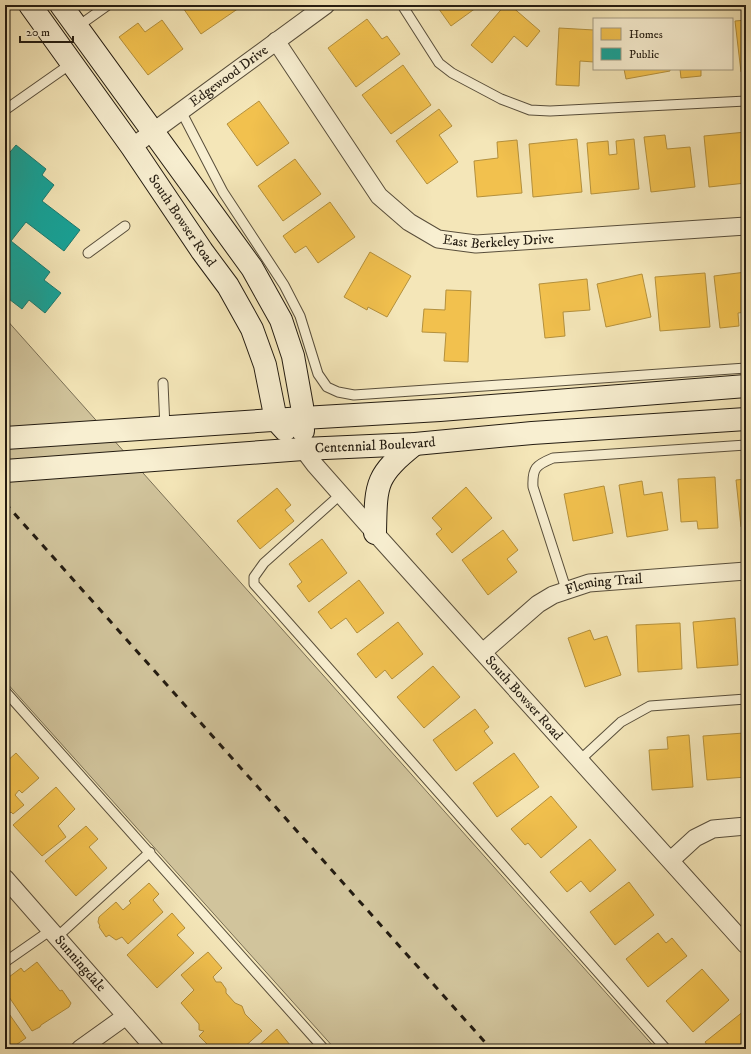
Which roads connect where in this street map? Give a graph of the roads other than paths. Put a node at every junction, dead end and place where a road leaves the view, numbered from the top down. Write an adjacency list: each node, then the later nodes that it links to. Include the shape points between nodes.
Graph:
1 (30, 5): 8 (main road, South Bowser Road)
2 (61, 5): 6 (main road, South Bowser Road)
3 (108, 5): 6 (lane)
4 (326, 5): 7 (street, Edgewood Drive)
5 (402, 5): 9 (lane, via 439,63 452,73 501,99 530,110 550,112)
6 (77, 27): 12 (main road, South Bowser Road)
7 (276, 41): 11 (street, Edgewood Drive); 15 (street, East Berkeley Drive, via 380,196 409,222 438,239 476,244)
8 (72, 63): 10 (lane); 13 (main road, South Bowser Road)
9 (746, 101)
10 (5, 110)
11 (181, 111): 12 (street, Edgewood Drive); 17 (lane, via 223,192 284,285 300,316 318,374 327,387 354,395)
12 (153, 132): 13 (street, Edgewood Drive); 20 (main road, South Bowser Road, via 252,268 281,320 293,356)
13 (132, 147): 22 (main road, South Bowser Road, via 228,286 252,330 265,365)
14 (125, 226): 16 (lane)
15 (746, 226)
16 (88, 253)
17 (746, 368)
18 (163, 383): 23 (lane)
19 (746, 386): 20 (main road)
20 (303, 418): 22 (main road); 27 (main road, South Bowser Road)
21 (746, 419): 25 (main road, Centennial Boulevard, via 532,433)
22 (276, 420): 23 (main road); 27 (main road, South Bowser Road)
23 (165, 428): 24 (main road)
24 (5, 438)
25 (415, 444): 27 (main road, Centennial Boulevard); 30 (main road, via 393,462 382,477 376,494)
26 (746, 445): 32 (lane, via 553,458 539,464 532,474 533,487)
27 (304, 449): 28 (main road, Centennial Boulevard); 29 (street, South Bowser Road)
28 (5, 471)
29 (341, 494): 30 (street, South Bowser Road); 48 (lane, via 264,563 254,577 254,584)
30 (375, 533): 33 (street, South Bowser Road)
31 (746, 571): 32 (street, Fleming Trail, via 589,583)
32 (566, 589): 33 (street, Fleming Trail, via 538,604)
33 (483, 652): 36 (street, South Bowser Road)
34 (5, 691): 38 (lane)
35 (746, 699): 36 (lane, via 650,706 621,722)
36 (581, 759): 39 (street, South Bowser Road)
37 (746, 826): 39 (street, via 714,829 695,838)
38 (150, 852): 41 (lane); 47 (lane)
39 (671, 860): 42 (street, South Bowser Road)
40 (5, 878): 41 (street, Sunningdale)
41 (54, 933): 43 (lane); 44 (street, Sunningdale)
42 (746, 945)
43 (5, 962)
44 (126, 1016): 45 (street); 46 (street, Sunningdale)
45 (80, 1049)
46 (155, 1049)
47 (324, 1049)
48 (666, 1049)

